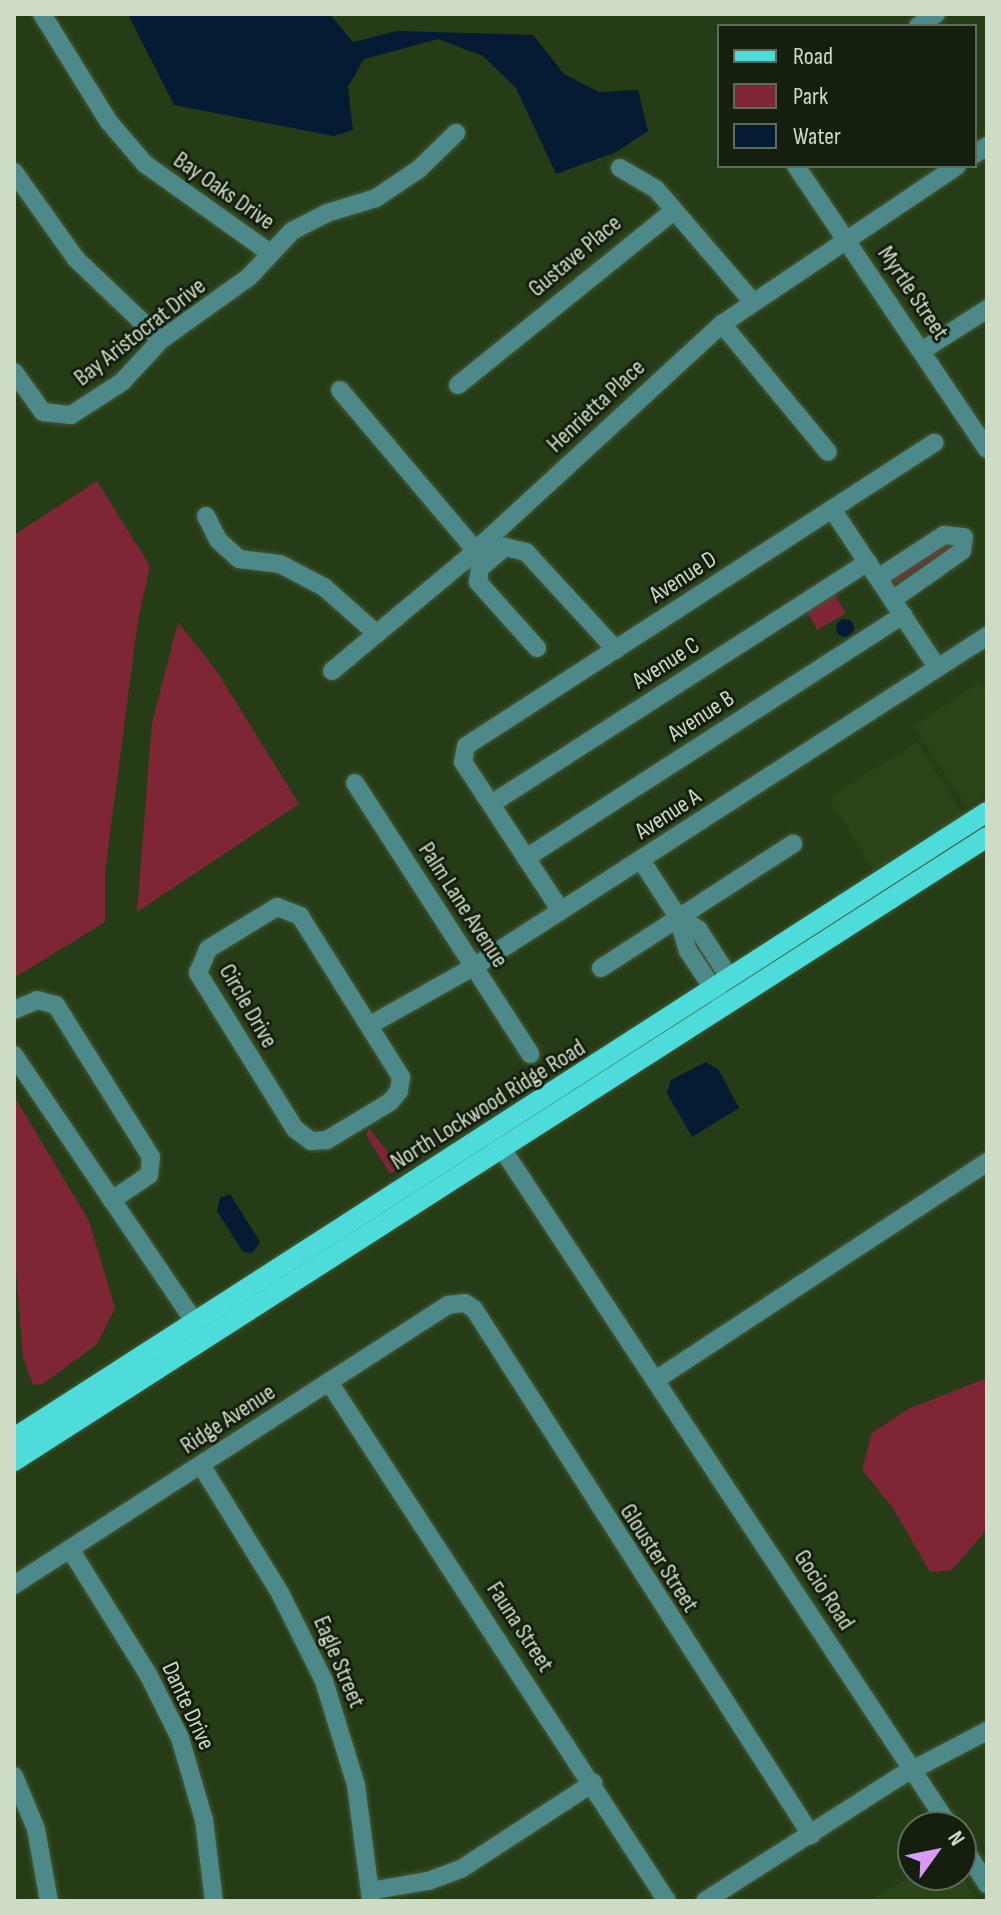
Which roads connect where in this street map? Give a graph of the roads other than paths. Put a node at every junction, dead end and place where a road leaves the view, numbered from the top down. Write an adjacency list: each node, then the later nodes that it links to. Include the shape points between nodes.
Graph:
1 (42, 14): 9 (street, Bay Oaks Drive, via 109,122 145,164)
2 (456, 133): 9 (street, Bay Aristocrat Drive, via 390,190 312,219)
3 (620, 168): 7 (street, via 656,189)
4 (797, 168): 8 (street, Myrtle Street)
5 (954, 168): 8 (street, Henrietta Place)
6 (14, 172): 13 (street, via 76,259)
7 (671, 213): 10 (street); 16 (street, Gustave Place)
8 (847, 239): 10 (street, Henrietta Place); 14 (street, Myrtle Street)
9 (269, 252): 13 (street, Bay Aristocrat Drive, via 249,277)
10 (752, 301): 12 (street, Henrietta Place)
11 (987, 309): 14 (street)
12 (722, 324): 20 (street); 23 (street, Henrietta Place)
13 (161, 340): 15 (street, Bay Aristocrat Drive, via 122,382 60,417 38,408)
14 (923, 350): 19 (street, Myrtle Street)
15 (14, 372)
16 (458, 385)
17 (340, 390): 23 (street)
18 (934, 443): 21 (street, Avenue D)
19 (987, 449)
20 (828, 452)
21 (832, 509): 24 (street); 30 (street, Avenue D)
22 (206, 516): 27 (street, via 218,540 239,559 280,564 324,587)
23 (475, 550): 27 (street, Henrietta Place)
24 (868, 562): 25 (street); 34 (street, Avenue C)
25 (878, 578): 26 (street); 26 (street, Avenue B, via 944,535 964,537 962,551)
26 (898, 607): 31 (street); 38 (street, Avenue B)
27 (377, 634): 32 (street, Henrietta Place)
28 (987, 636): 31 (street, Avenue A)
29 (537, 648): 30 (street, via 478,582 480,568 505,547 526,552)
30 (616, 650): 34 (street, Avenue D, via 470,742 462,755)
31 (937, 667): 39 (street, Avenue A)
32 (332, 671)
33 (355, 783): 42 (street, Palm Lane Avenue)
34 (491, 804): 38 (street)
35 (987, 812): 44 (main road, North Lockwood Ridge Road)
36 (987, 837): 44 (main road, North Lockwood Ridge Road)
37 (793, 844): 41 (street)
38 (526, 858): 40 (street)
39 (641, 860): 40 (street, Avenue A); 41 (street)
40 (561, 911): 42 (street, Avenue A)
41 (678, 917): 43 (street); 44 (street, via 698,929)
42 (475, 966): 46 (street, Avenue A); 47 (street, Palm Lane Avenue)
43 (601, 968)
44 (723, 991): 49 (main road, North Lockwood Ridge Road); 49 (main road, North Lockwood Ridge Road, via 649,1055)
45 (14, 1010): 51 (street, via 37,1000 56,1005 151,1157 149,1175)
46 (370, 1025): 46 (street, Circle Drive, via 293,911 269,910 199,960 200,979 295,1129 311,1141 327,1140 397,1094 398,1069)
47 (530, 1054)
48 (14, 1055): 51 (street)
49 (497, 1140): 53 (main road, North Lockwood Ridge Road); 54 (street, Gocio Road)
50 (987, 1162): 54 (street)
51 (112, 1200): 53 (street)
52 (470, 1305): 55 (street, Ridge Avenue, via 451,1303); 66 (street, Glouster Street)
53 (201, 1331): 56 (main road, North Lockwood Ridge Road); 57 (main road, North Lockwood Ridge Road)
54 (657, 1379): 62 (street, Gocio Road)
55 (329, 1382): 58 (street, Ridge Avenue); 64 (street, Fauna Street)
56 (14, 1438)
57 (14, 1461)
58 (201, 1465): 59 (street, Ridge Avenue); 67 (street, Eagle Street, via 280,1593 324,1681 356,1785)
59 (70, 1549): 60 (street, Ridge Avenue); 69 (street, Dante Drive, via 149,1676 180,1738 204,1820)
60 (14, 1585)
61 (987, 1731): 62 (street)
62 (914, 1772): 65 (street, Gocio Road); 66 (street)
63 (14, 1776): 68 (street, via 36,1829)
64 (593, 1783): 67 (street, via 461,1869); 70 (street, Fauna Street)
65 (940, 1811)
66 (811, 1835): 71 (street)
67 (371, 1896)
68 (49, 1901)
69 (214, 1901)
70 (667, 1901)
71 (705, 1901)

